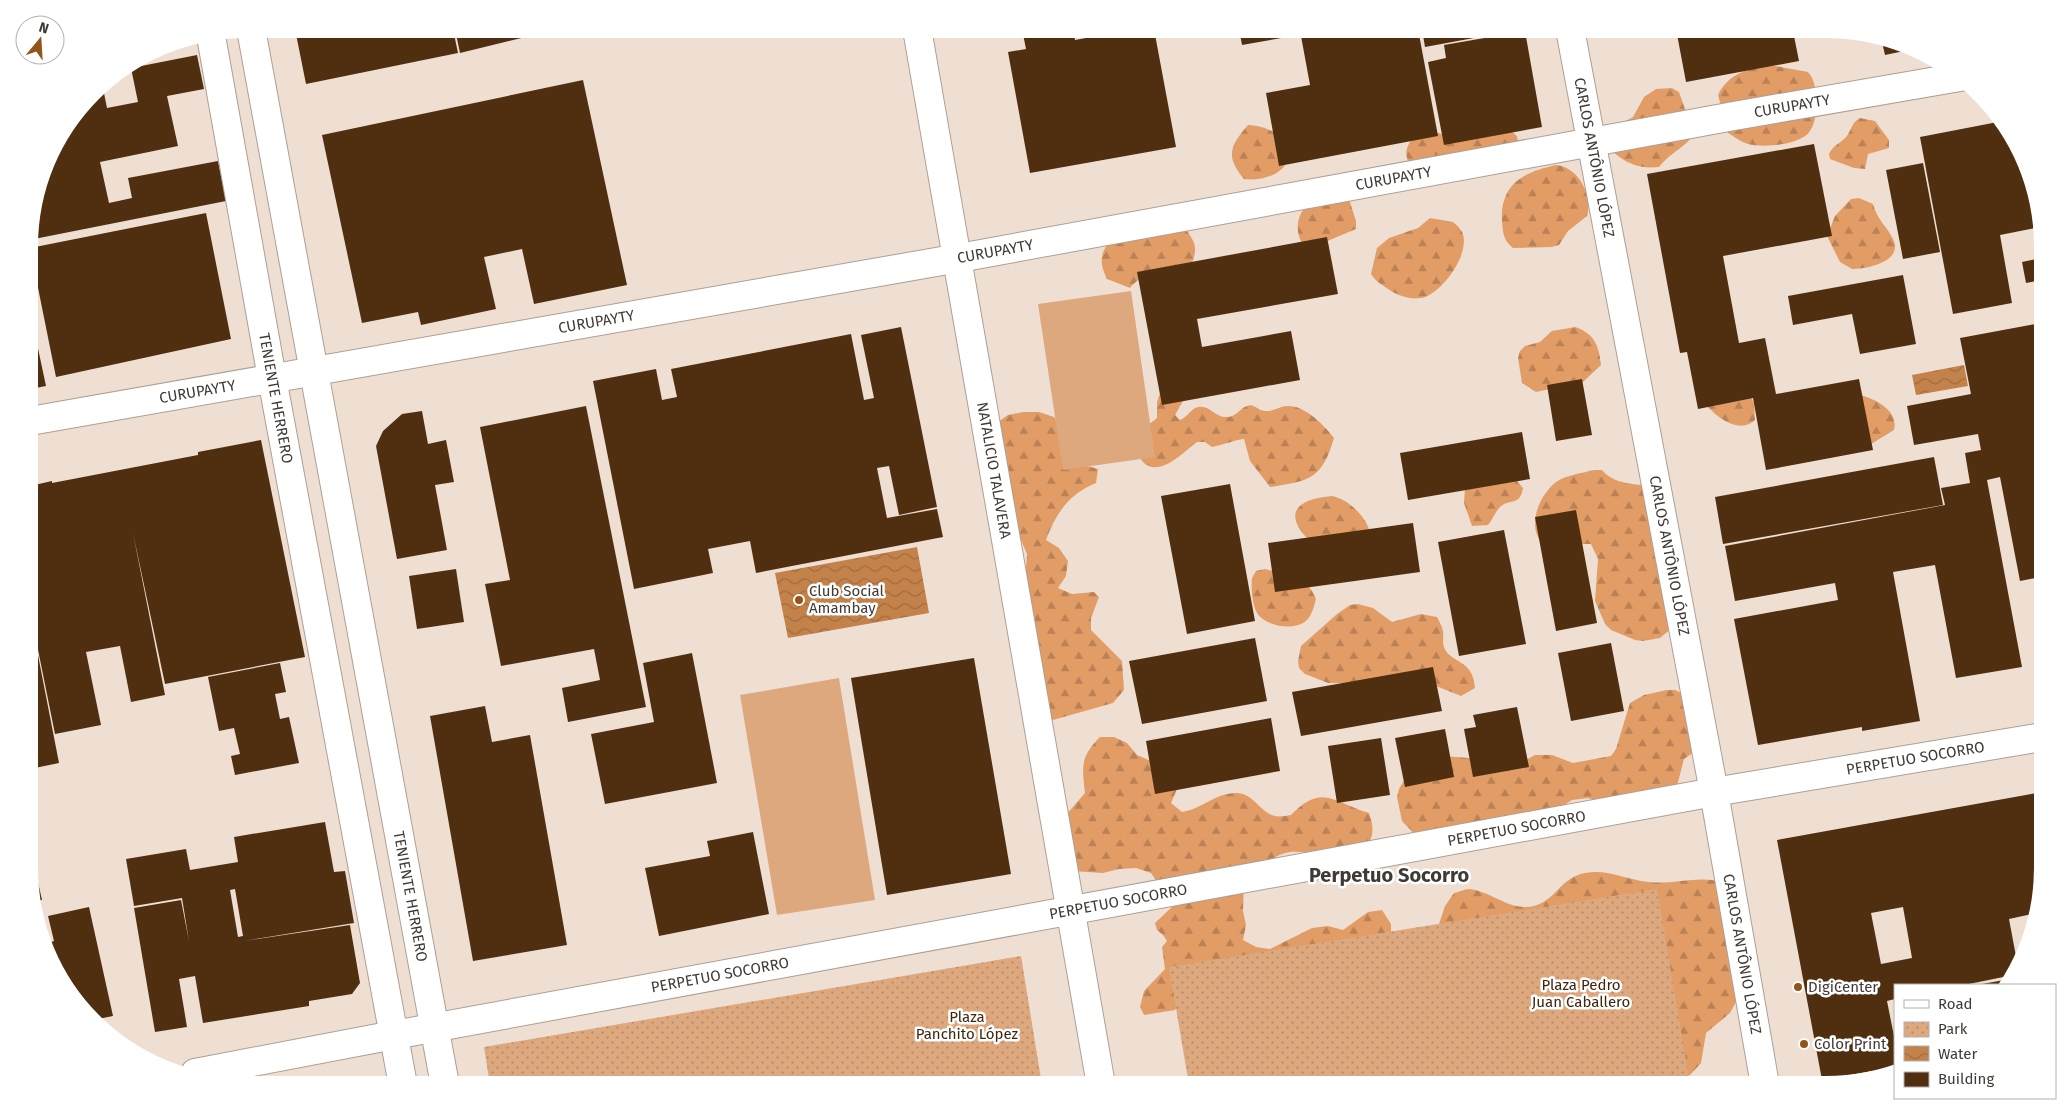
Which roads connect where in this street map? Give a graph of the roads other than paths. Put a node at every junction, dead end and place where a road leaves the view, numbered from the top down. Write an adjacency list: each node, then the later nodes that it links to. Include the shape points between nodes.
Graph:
1 (253, 38): 5 (street, TENIENTE HERRERO)
2 (919, 38): 9 (street, NATALICIO TALAVERA)
3 (1572, 38): 8 (street, CARLOS ANTÔNIO LÓPEZ)
4 (212, 40): 7 (street, TENIENTE HERRERO)
5 (259, 73): 7 (street); 10 (street, TENIENTE HERRERO)
6 (1950, 79): 8 (street, CURUPAYTY)
7 (218, 80): 11 (street, TENIENTE HERRERO)
8 (1590, 142): 9 (street, CURUPAYTY); 16 (street, CARLOS ANTÔNIO LÓPEZ)
9 (958, 258): 10 (street, CURUPAYTY); 17 (street, NATALICIO TALAVERA)
10 (315, 370): 11 (street, CURUPAYTY); 13 (street, TENIENTE HERRERO)
11 (272, 378): 12 (street, CURUPAYTY); 14 (street, TENIENTE HERRERO)
12 (38, 420)
13 (377, 709): 14 (street); 18 (street, TENIENTE HERRERO)
14 (335, 716): 19 (street, TENIENTE HERRERO)
15 (2034, 738): 16 (street, PERPETUO SOCORRO)
16 (1714, 792): 17 (street, PERPETUO SOCORRO); 24 (street, CARLOS ANTÔNIO LÓPEZ)
17 (1072, 911): 18 (street, PERPETUO SOCORRO); 23 (street, NATALICIO TALAVERA)
18 (435, 1027): 19 (street, PERPETUO SOCORRO); 22 (street, TENIENTE HERRERO)
19 (394, 1035): 20 (street, PERPETUO SOCORRO); 21 (street, TENIENTE HERRERO)
20 (201, 1072)
21 (401, 1076)
22 (443, 1076)
23 (1100, 1076)
24 (1763, 1076)

